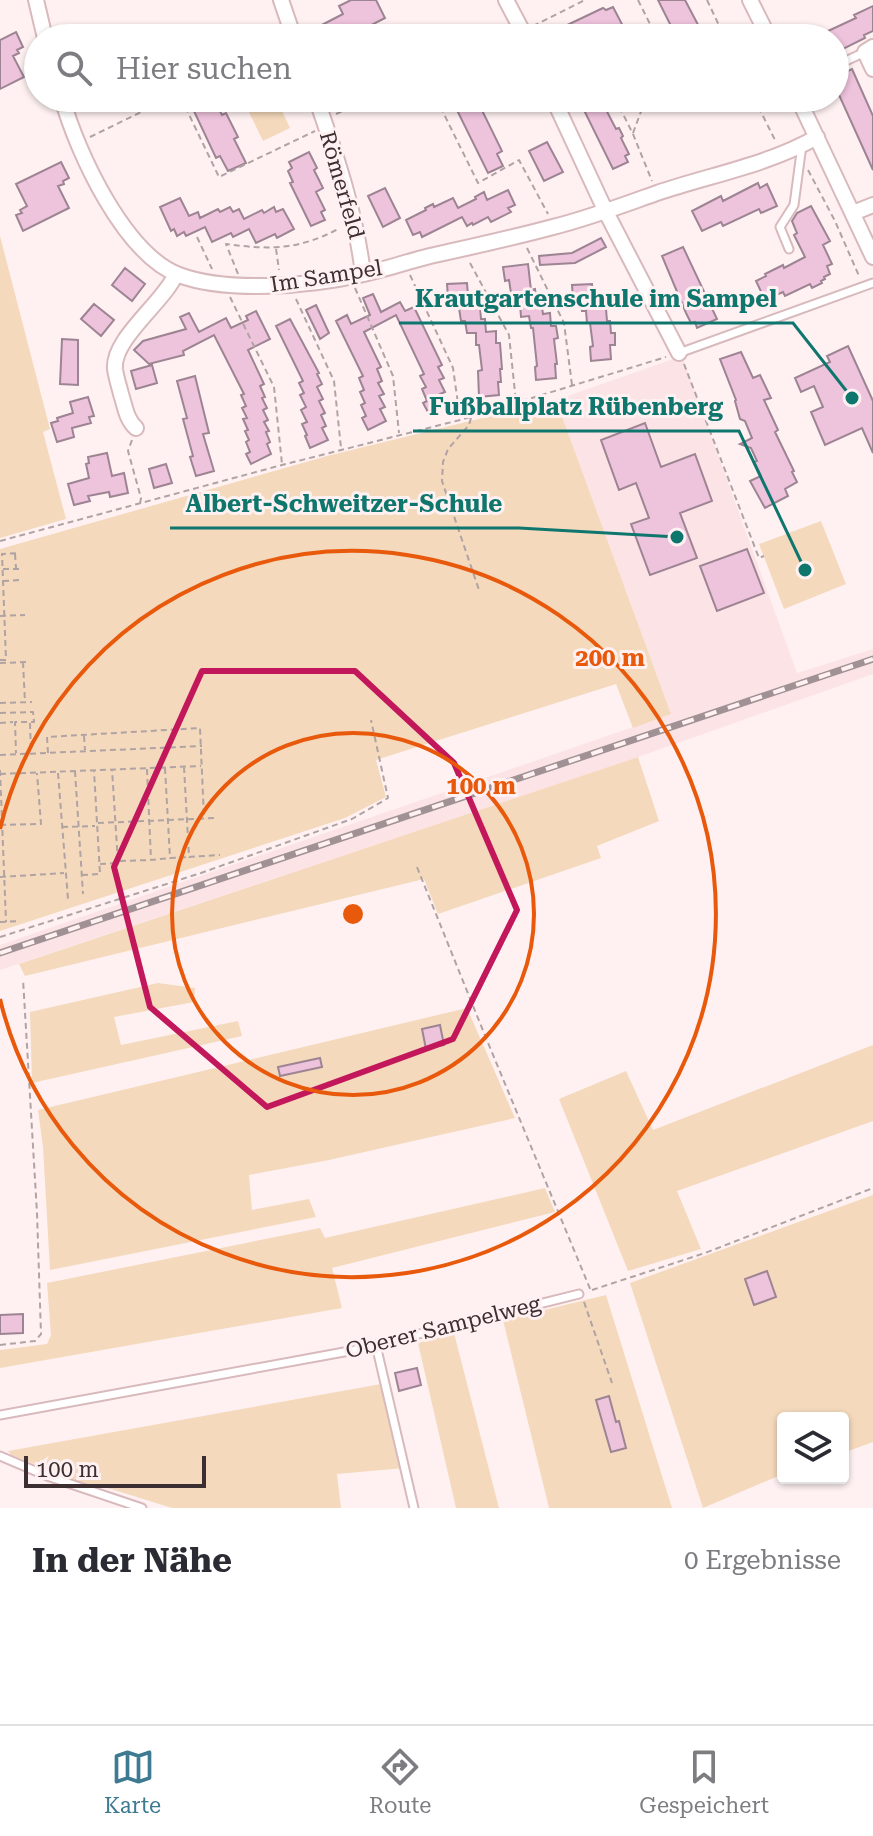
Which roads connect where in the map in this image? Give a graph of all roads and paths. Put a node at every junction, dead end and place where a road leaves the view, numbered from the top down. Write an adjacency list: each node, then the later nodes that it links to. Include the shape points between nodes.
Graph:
1 (36, 0): 8 (street)
2 (281, 0): 9 (street)
3 (506, 0): 10 (street)
4 (585, 0): 11 (path)
5 (638, 0): 12 (path)
6 (707, 0): 13 (path)
7 (750, 0): 14 (street)
8 (42, 24)
9 (289, 24)
10 (519, 24)
11 (542, 24)
12 (650, 24)
13 (718, 24)
14 (762, 24)
15 (869, 50): 16 (lane); 17 (street)
16 (849, 59)
17 (873, 69)
18 (67, 112): 32 (street, Im Sampel)
19 (141, 112): 32 (path)
20 (188, 112): 29 (path, via 219,177)
21 (321, 112): 29 (street, Römerfeld)
22 (346, 112): 29 (path)
23 (443, 112): 40 (path, via 478,183 519,160)
24 (560, 112): 37 (street)
25 (622, 112): 30 (path)
26 (641, 112): 30 (path)
27 (761, 112): 34 (path)
28 (805, 112): 31 (street)
29 (325, 123): 39 (street, Römerfeld)
30 (633, 134): 35 (path)
31 (817, 137): 33 (street, Im Sampel); 38 (street)
32 (78, 142): 48 (street, Im Sampel, via 118,221)
33 (802, 145): 34 (street, Im Sampel); 45 (lane, via 794,205 780,227); 53 (path, via 806,166)
34 (781, 154): 35 (street, Im Sampel)
35 (656, 193): 37 (street, Im Sampel)
36 (873, 205): 38 (street)
37 (606, 212): 40 (street, Im Sampel); 54 (street)
38 (853, 213): 46 (street)
39 (353, 220): 43 (path, via 301,245); 49 (street, Römerfeld, via 360,246)
40 (555, 227): 41 (street, Im Sampel)
41 (520, 235): 44 (street, Im Sampel); 55 (path, via 564,323)
42 (197, 237): 52 (path)
43 (276, 248): 51 (path); 52 (path, via 226,244)
44 (462, 249): 47 (street, Im Sampel); 56 (path, via 509,335)
45 (789, 249)
46 (873, 257)
47 (404, 262): 49 (street, Im Sampel); 58 (path, via 453,368)
48 (176, 274): 52 (street, Im Sampel); 59 (street, via 116,355 127,415)
49 (357, 275): 51 (street, Im Sampel); 60 (path, via 393,376)
50 (873, 283): 53 (lane)
51 (286, 284): 52 (street, Im Sampel); 61 (path, via 334,381)
52 (230, 285): 62 (path, via 230,299 274,387)
53 (863, 286): 54 (lane)
54 (679, 353): 55 (path); 65 (path, via 759,558)
55 (572, 386): 56 (path)
56 (516, 403): 57 (path)
57 (471, 417): 58 (path); 71 (path, via 448,449 442,481)
58 (460, 420): 60 (path)
59 (136, 428): 63 (path, via 128,451)
60 (399, 434): 61 (path)
61 (341, 449): 62 (path)
62 (282, 465): 63 (path)
63 (140, 504): 64 (path)
64 (0, 541)
65 (764, 556)
66 (3, 569): 67 (path); 67 (path, via 2,554 16,553); 70 (path)
67 (16, 569): 68 (path)
68 (21, 569)
69 (21, 580): 70 (path)
70 (3, 581): 73 (path)
71 (479, 590)
72 (25, 615): 73 (path)
73 (2, 616): 74 (path, via 6,660)
74 (0, 662): 75 (path)
75 (23, 662): 76 (path); 77 (path)
76 (28, 662)
77 (25, 702): 78 (path); 79 (path)
78 (32, 702)
79 (0, 703)
80 (0, 713): 83 (path, via 33,712)
81 (371, 720): 127 (path, via 388,798 352,819)
82 (15, 722): 83 (path); 84 (path); 91 (path)
83 (30, 722): 89 (path)
84 (0, 723)
85 (84, 735): 86 (path, via 200,728); 87 (path); 88 (path, via 47,737)
86 (202, 746): 87 (path); 93 (path)
87 (85, 752): 88 (path)
88 (48, 753): 89 (path)
89 (31, 754): 91 (path)
90 (0, 755): 91 (path)
91 (16, 755)
92 (183, 766): 93 (path); 94 (path); 104 (path)
93 (202, 766): 102 (path)
94 (165, 767): 95 (path); 105 (path)
95 (147, 768): 96 (path); 106 (path)
96 (112, 769): 97 (path); 107 (path)
97 (94, 770): 99 (path); 108 (path)
98 (58, 771): 99 (path); 101 (path); 110 (path)
99 (75, 771): 111 (path)
100 (0, 772): 101 (path); 109 (path)
101 (37, 772): 109 (path, via 41,824)
102 (204, 818): 103 (path); 104 (path)
103 (216, 818)
104 (187, 819): 105 (path); 113 (path)
105 (168, 820): 106 (path); 114 (path)
106 (150, 821): 107 (path); 115 (path)
107 (115, 822): 108 (path); 116 (path)
108 (97, 824): 111 (path); 117 (path)
109 (1, 825): 121 (path)
110 (61, 827): 111 (path); 119 (path)
111 (79, 827): 120 (path)
112 (220, 855): 113 (path)
113 (189, 857): 114 (path)
114 (170, 858): 115 (path)
115 (151, 860): 116 (path)
116 (118, 861): 117 (path)
117 (99, 864): 120 (path, via 100,874)
118 (417, 867): 129 (path, via 591,1291)
119 (66, 873): 121 (path); 123 (path)
120 (82, 875): 122 (path)
121 (2, 877): 126 (path)
122 (83, 894)
123 (68, 899)
124 (20, 921): 126 (path)
125 (0, 922): 126 (path)
126 (6, 922)
127 (0, 937)
128 (23, 979): 131 (path, via 41,1334 35,1341)
129 (873, 1188)
130 (579, 1294): 132 (lane, Oberer Sampelweg); 133 (path)
131 (0, 1345)
132 (376, 1345): 134 (lane, Oberer Sampelweg); 137 (lane)
133 (612, 1383)
134 (0, 1415)
135 (0, 1456): 136 (lane)
136 (142, 1508)
137 (414, 1508)

